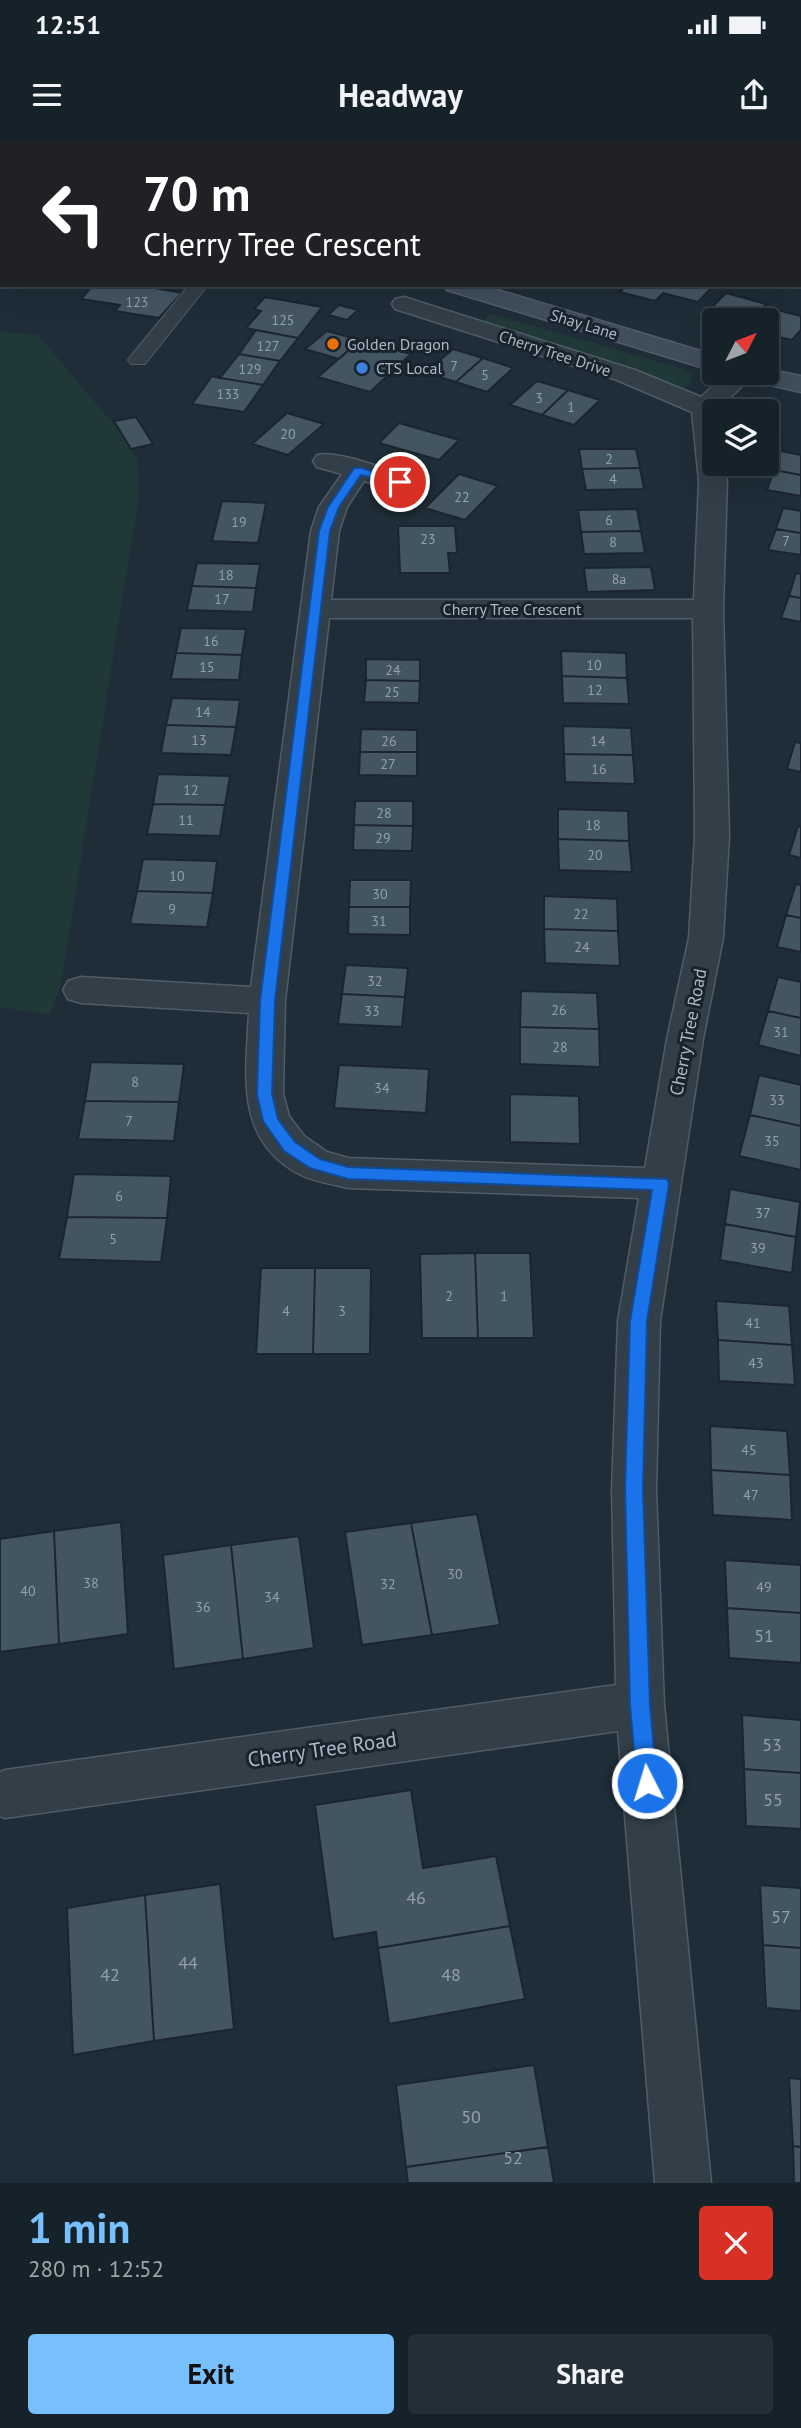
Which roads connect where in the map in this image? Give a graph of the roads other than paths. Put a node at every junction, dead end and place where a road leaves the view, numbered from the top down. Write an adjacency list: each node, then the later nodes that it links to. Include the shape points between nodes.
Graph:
1 (195, 287): 5 (lane)
2 (461, 287): 4 (main road, Shay Lane)
3 (404, 303): 10 (street, Cherry Tree Drive, via 626,375)
4 (702, 359)
5 (138, 360)
6 (779, 380): 7 (main road)
7 (801, 384)
8 (730, 385): 9 (street)
9 (714, 399)
10 (702, 407)
11 (712, 476): 14 (street, Cherry Tree Road)
12 (400, 482): 13 (street, via 342,466 325,531)
13 (317, 609): 14 (street, Cherry Tree Crescent); 16 (street)
14 (708, 609): 17 (street, Cherry Tree Road, via 712,836 706,938)
15 (81, 990): 16 (street)
16 (267, 1001): 17 (street, via 264,1094 271,1121 290,1146 315,1164 348,1173)
17 (661, 1184): 18 (street, Cherry Tree Road, via 639,1321 634,1489)
18 (640, 1705): 19 (street, Cherry Tree Road); 20 (street, Cherry Tree Road)
19 (5, 1794)
20 (683, 2183)

